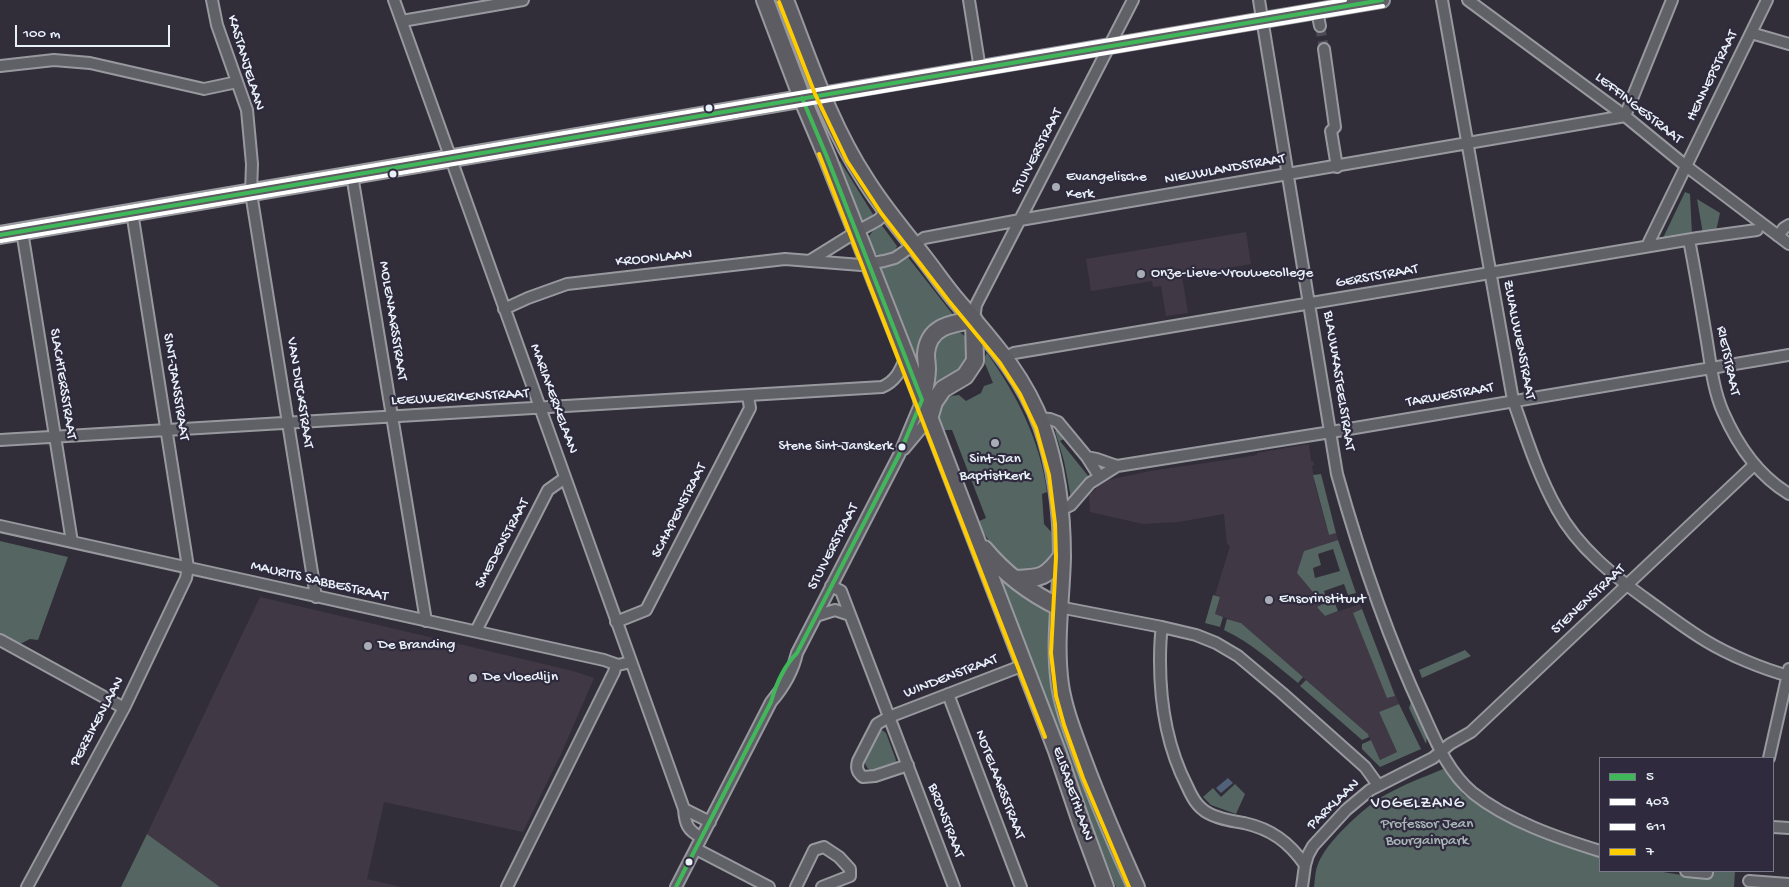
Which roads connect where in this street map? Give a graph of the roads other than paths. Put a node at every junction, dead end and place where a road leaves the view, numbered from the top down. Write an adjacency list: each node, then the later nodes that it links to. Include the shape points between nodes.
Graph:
1 (212, 0): 24 (street, KASTANJELAAN, via 217,25)
2 (394, 0): 16 (street, MARIAKERKELAAN)
3 (522, 0): 16 (street)
4 (764, 0): 26 (main road, ELISABETHLAAN)
5 (785, 0): 25 (main road, ELISABETHLAAN)
6 (969, 0): 23 (street)
7 (1133, 0): 20 (street, STUIVERSTRAAT)
8 (1259, 0): 15 (street, BLAUWKASTEELSTRAAT)
9 (1382, 0): 14 (street)
10 (1442, 0): 28 (street, ZWALUWENSTRAAT)
11 (1468, 0): 27 (street, LEFFINGESTRAAT)
12 (1672, 0): 27 (street)
13 (1767, 0): 18 (street, HENNEPSTRAAT)
14 (1317, 11): 15 (street); 17 (street)
15 (1262, 20): 20 (street); 33 (street, BLAUWKASTEELSTRAAT)
16 (402, 21): 29 (street, MARIAKERKELAAN)
17 (1320, 26)
18 (1751, 33): 19 (street); 30 (street, HENNEPSTRAAT)
19 (1789, 44)
20 (1110, 46): 23 (street); 37 (street, STUIVERSTRAAT)
21 (1324, 49): 31 (street)
22 (0, 66): 24 (street, via 54,60 90,63 204,89)
23 (980, 68): 25 (street)
24 (237, 82): 34 (street, KASTANJELAAN, via 247,110)
25 (822, 95): 26 (main road); 35 (main road, ELISABETHLAAN, via 842,140)
26 (802, 98): 29 (main road); 41 (main road, ELISABETHLAAN)
27 (1625, 116): 28 (street, NIEUWLANDSTRAAT); 30 (street, LEFFINGESTRAAT)
28 (1467, 144): 31 (street, NIEUWLANDSTRAAT); 50 (street, ZWALUWENSTRAAT)
29 (450, 158): 32 (main road); 52 (street, MARIAKERKELAAN)
30 (1686, 166): 43 (street, LEFFINGESTRAAT); 47 (street, HENNEPSTRAAT)
31 (1337, 167): 33 (street, NIEUWLANDSTRAAT)
32 (352, 175): 34 (main road); 62 (street, MOLENAARSSTRAAT)
33 (1288, 175): 37 (street, NIEUWLANDSTRAAT); 51 (street, BLAUWKASTEELSTRAAT)
34 (257, 192): 36 (main road); 65 (street, VAN DIJCKSTRAAT)
35 (887, 211): 41 (street); 46 (main road, ELISABETHLAAN)
36 (132, 212): 40 (main road); 66 (street, SINT-JANSSTRAAT)
37 (1020, 220): 46 (street, NIEUWLANDSTRAAT, via 924,238); 53 (street, STUIVERSTRAAT, via 976,305)
38 (1789, 224): 43 (street)
39 (1757, 230): 44 (street, GERSTSTRAAT)
40 (22, 231): 42 (main road); 68 (street, SLACHTERSSTRAAT)
41 (856, 232): 48 (street); 49 (main road, ELISABETHLAAN)
42 (0, 235)
43 (1778, 236): 45 (street, LEFFINGESTRAAT)
44 (1690, 240): 47 (street, GERSTSTRAAT); 57 (street, RIETSTRAAT)
45 (1789, 244)
46 (913, 245): 49 (street, via 895,258); 53 (main road, ELISABETHLAAN)
47 (1649, 246): 50 (street, GERSTSTRAAT)
48 (811, 260): 49 (street, KROONLAAN); 52 (street, KROONLAAN, via 785,259 567,284)
49 (868, 263): 55 (main road, ELISABETHLAAN)
50 (1490, 273): 51 (street, GERSTSTRAAT); 60 (street, ZWALUWENSTRAAT)
51 (1310, 304): 56 (street, GERSTSTRAAT, via 1014,353); 67 (street, BLAUWKASTEELSTRAAT)
52 (504, 309): 61 (street, MARIAKERKELAAN)
53 (974, 320): 56 (main road, ELISABETHLAAN); 59 (main road, ELISABETHLAAN, via 941,327 929,340); 64 (main road, via 975,361 965,376 943,390 934,402)
54 (1789, 355): 57 (street, TARWESTRAAT)
55 (906, 357): 58 (street, LEEUWERIKENSTRAAT, via 891,383 882,387); 59 (main road, ELISABETHLAAN)
56 (1004, 358): 63 (main road, ELISABETHLAAN, via 1021,381)
57 (1711, 368): 60 (street, TARWESTRAAT); 72 (street, RIETSTRAAT, via 1722,412)
58 (748, 396): 61 (street, LEEUWERIKENSTRAAT); 91 (street, SCHAPENSTRAAT, via 750,408 646,610)
59 (922, 400): 64 (main road, ELISABETHLAAN); 70 (street, STUIVERSTRAAT)
60 (1513, 400): 67 (street, TARWESTRAAT); 84 (street, ZWALUWENSTRAAT, via 1557,510 1594,558)
61 (540, 408): 62 (street, LEEUWERIKENSTRAAT); 75 (street, MARIAKERKELAAN)
62 (393, 417): 65 (street, LEEUWERIKENSTRAAT); 90 (street, MOLENAARSSTRAAT)
63 (1038, 418): 71 (street, via 1058,422); 77 (main road, ELISABETHLAAN, via 1053,468)
64 (929, 419): 70 (street, STUIVERSTRAAT); 79 (main road, ELISABETHLAAN)
65 (288, 424): 66 (street, LEEUWERIKENSTRAAT); 86 (street, VAN DIJCKSTRAAT)
66 (167, 430): 68 (street, LEEUWERIKENSTRAAT); 82 (street, SINT-JANSSTRAAT)
67 (1331, 432): 73 (street, TARWESTRAAT); 102 (street, BLAUWKASTEELSTRAAT, via 1337,474 1355,538 1406,677)
68 (55, 436): 69 (street, LEEUWERIKENSTRAAT); 80 (street, SLACHTERSSTRAAT)
69 (0, 440)
70 (899, 455): 85 (street, STUIVERSTRAAT)
71 (1087, 457): 73 (street, TARWESTRAAT); 74 (street)
72 (1754, 465): 76 (street, RIETSTRAAT); 84 (street, STENENSTRAAT)
73 (1117, 466): 74 (street, TARWESTRAAT)
74 (1099, 476): 77 (street, TARWESTRAAT, via 1071,505)
75 (566, 478): 91 (street, MARIAKERKELAAN); 93 (street, SMEDENSTRAAT, via 548,490)
76 (1789, 494)
77 (1060, 510): 81 (main road, ELISABETHLAAN)
78 (0, 526): 80 (street, MAURITS SABBESTRAAT)
79 (972, 533): 83 (main road, ELISABETHLAAN, via 998,566); 97 (main road, ELISABETHLAAN)
80 (72, 542): 82 (street, MAURITS SABBESTRAAT)
81 (1062, 556): 83 (main road, via 1051,570 1038,578); 87 (main road, ELISABETHLAAN)
82 (188, 567): 86 (street, MAURITS SABBESTRAAT); 100 (street, PERZIKENLAAN, via 186,578)
83 (1015, 579): 87 (main road, ELISABETHLAAN)
84 (1626, 585): 98 (street, ZWALUWENSTRAAT, via 1707,642 1770,671); 102 (street, STENENSTRAAT, via 1472,732)
85 (831, 586): 88 (street, BRONSTRAAT, via 841,591); 89 (street, STUIVERSTRAAT)
86 (316, 597): 90 (street, MAURITS SABBESTRAAT)
87 (1059, 608): 92 (street); 127 (main road, ELISABETHLAAN, via 1060,684 1065,711 1092,785)
88 (850, 615): 89 (street, via 835,610); 101 (street, BRONSTRAAT)
89 (816, 616): 107 (street, STUIVERSTRAAT, via 778,680 771,702)
90 (426, 621): 93 (street, MAURITS SABBESTRAAT)
91 (616, 622): 95 (street, MARIAKERKELAAN)
92 (1162, 627): 105 (street, via 1196,635 1238,656 1365,767); 113 (street, via 1162,709 1173,754 1193,797 1200,807 1220,818 1276,834)
93 (476, 631): 96 (street, MAURITS SABBESTRAAT)
94 (0, 640): 100 (street)
95 (631, 662): 96 (street, MAURITS SABBESTRAAT); 106 (street, MARIAKERKELAAN)
96 (616, 665): 119 (street)
97 (1024, 665): 99 (street, WINDENSTRAAT); 126 (main road, ELISABETHLAAN)
98 (1788, 674): 103 (street)
99 (948, 694): 101 (street, WINDENSTRAAT); 125 (street, NOTELAARSSTRAAT)
100 (124, 708): 118 (street, PERZIKENLAAN)
101 (889, 717): 104 (street, BRONSTRAAT); 104 (street, via 877,724 858,761 858,773 863,777 874,776)
102 (1441, 753): 105 (street, PARKLAAN); 112 (street, BLAUWKASTEELSTRAAT, via 1473,793 1502,812)
103 (1769, 757)
104 (908, 765): 124 (street, BRONSTRAAT)
105 (1378, 785): 113 (street, PARKLAAN, via 1360,796 1313,846)
106 (684, 809): 107 (street); 110 (street, MARIAKERKELAAN, via 689,829)
107 (710, 822): 110 (street, STUIVERSTRAAT)
108 (1774, 827): 109 (street)
109 (1789, 828)
110 (701, 838): 111 (street, STUIVERSTRAAT)
111 (696, 848): 120 (street, STUIVERSTRAAT); 121 (street)
112 (1599, 851)
113 (1305, 865): 128 (street, PARKLAAN)
114 (1693, 872): 115 (street)
115 (1707, 874)
116 (1749, 880): 117 (street)
117 (1789, 884)
118 (27, 887)
119 (507, 887)
120 (676, 887)
121 (769, 887)
122 (796, 887): 123 (street, via 814,850 824,847 850,869 850,876)
123 (822, 887)
124 (954, 887)
125 (1021, 887)
126 (1106, 887)
127 (1136, 887)
128 (1302, 887)

